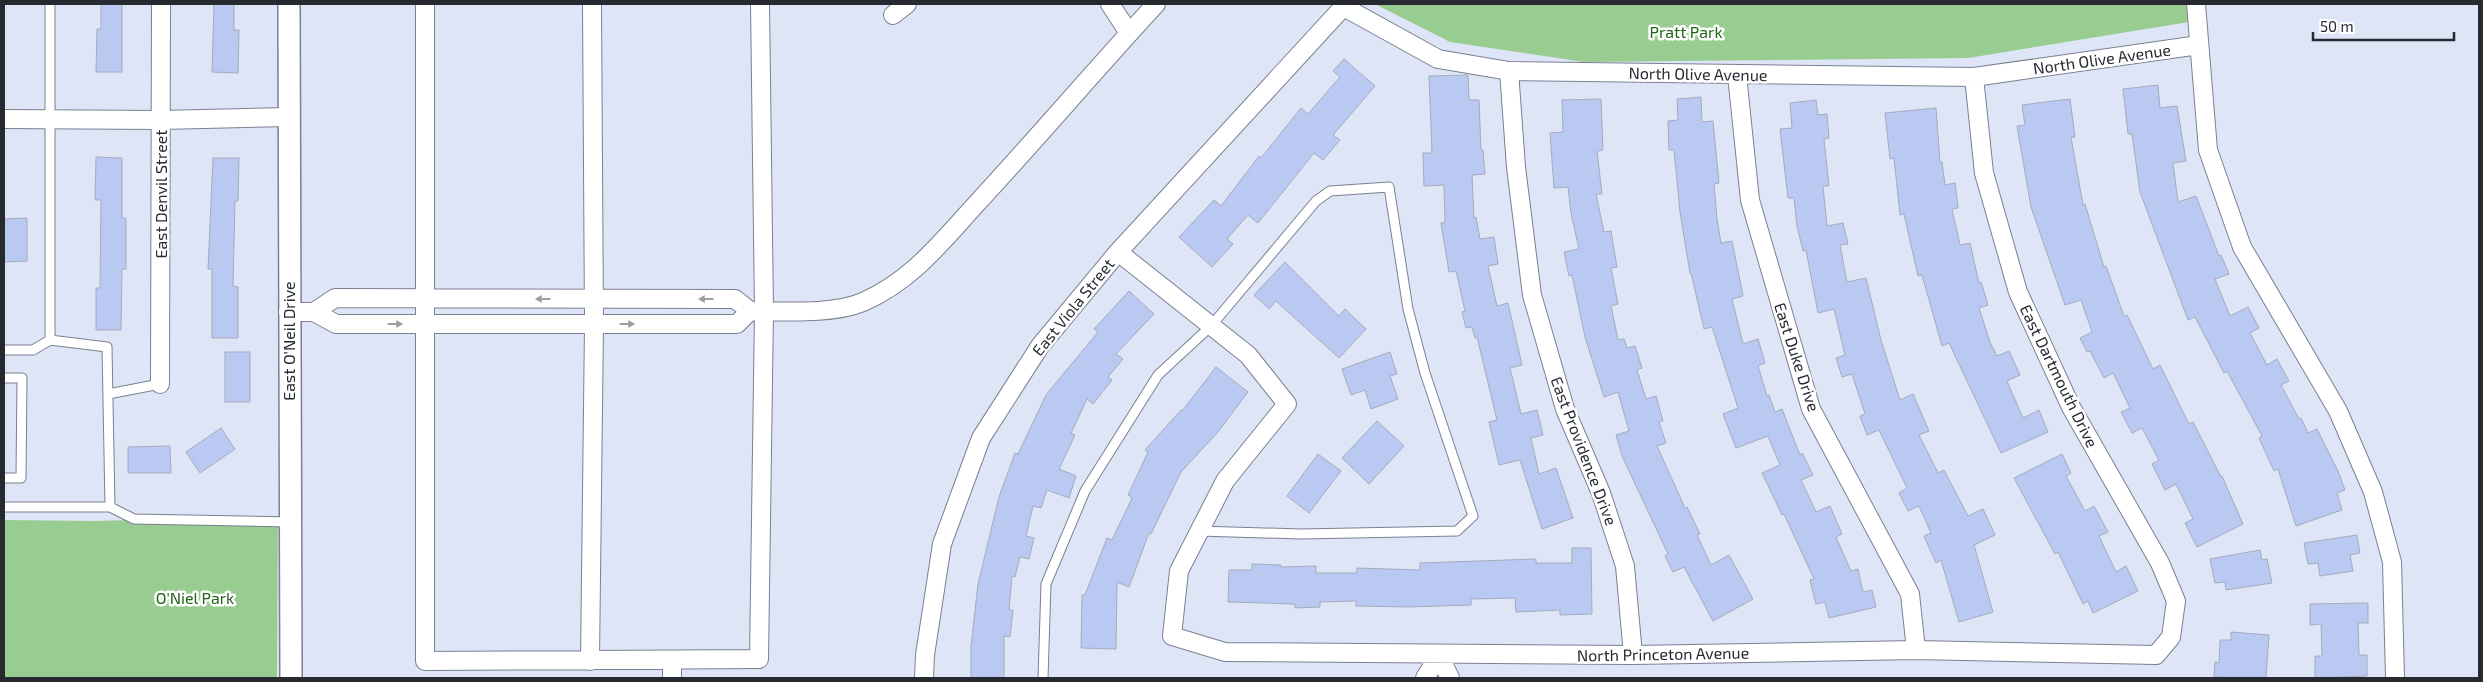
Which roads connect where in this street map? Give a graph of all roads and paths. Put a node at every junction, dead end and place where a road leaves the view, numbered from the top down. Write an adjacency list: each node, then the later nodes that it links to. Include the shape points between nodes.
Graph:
1 (50, 4): 20 (lane)
2 (161, 4): 21 (street, East Denvil Street)
3 (289, 4): 18 (street, East O'Neil Drive)
4 (425, 4): 24 (street)
5 (592, 4): 25 (street)
6 (760, 4): 26 (street)
7 (907, 4): 12 (street)
8 (1110, 4): 13 (street)
9 (1156, 4): 13 (street)
10 (2196, 4): 14 (street)
11 (1345, 6): 15 (street, North Olive Avenue, via 1438,59); 22 (street, East Viola Street)
12 (894, 15)
13 (1129, 33): 26 (street, via 1018,160 912,273 861,303 830,309)
14 (2199, 45): 17 (street, North Olive Avenue); 54 (street, via 2208,150 2242,247 2338,411 2373,492 2392,562)
15 (1509, 70): 16 (street, North Olive Avenue); 45 (street, East Providence Drive, via 1516,167 1532,295 1565,409 1602,492 1625,566)
16 (1737, 75): 17 (street, North Olive Avenue); 43 (street, East Duke Drive, via 1750,200 1811,409 1910,594)
17 (1974, 77): 46 (street, East Dartmouth Drive, via 1984,173 2018,292 2071,407 2160,563 2176,601 2171,637)
18 (288, 117): 21 (street); 27 (street, East O'Neil Drive)
19 (4, 120): 20 (street)
20 (51, 120): 21 (street); 33 (lane)
21 (161, 120): 36 (street, East Denvil Street)
22 (1118, 252): 32 (street); 50 (street, East Viola Street, via 1040,346 981,438 942,544)
23 (365, 299): 24 (street); 28 (street, via 335,298); 29 (street)
24 (426, 299): 25 (street, one-way to 24); 30 (street)
25 (593, 299): 26 (street, one-way to 25, via 736,299); 31 (street)
26 (757, 311): 31 (street, one-way to 26, via 737,324); 48 (street, via 759,659)
27 (288, 312): 28 (street); 41 (street, East O'Neil Drive)
28 (314, 312): 29 (street, via 336,324)
29 (365, 324): 30 (street, one-way to 30)
30 (426, 324): 31 (street); 47 (street, via 425,662)
31 (594, 324): 47 (street)
32 (1211, 326): 42 (street, via 1248,355 1287,404 1225,481); 42 (lane, via 1316,201 1330,191 1389,187 1408,309 1425,373 1473,516 1457,531 1301,534); 51 (lane, via 1158,375 1085,492 1046,584)
33 (50, 340): 34 (lane, via 33,350); 37 (lane, via 107,347)
34 (4, 350)
35 (4, 378): 38 (lane, via 22,378 22,398 21,478)
36 (160, 384): 37 (lane)
37 (108, 394): 39 (lane)
38 (4, 478)
39 (110, 506): 40 (lane); 41 (lane, via 134,519)
40 (4, 507)
41 (290, 522): 49 (street, East O'Neil Drive)
42 (1199, 531): 44 (street, North Princeton Avenue, via 1179,571 1172,636 1225,652)
43 (1916, 650): 45 (street, North Princeton Avenue); 46 (street, North Princeton Avenue)
44 (1439, 655): 45 (street, North Princeton Avenue); 52 (street); 53 (street)
45 (1632, 655)
46 (2156, 655)
47 (590, 661): 48 (street)
48 (672, 670)
49 (291, 678)
50 (924, 678)
51 (1043, 678)
52 (1425, 678)
53 (1450, 678)
54 (2395, 678)

